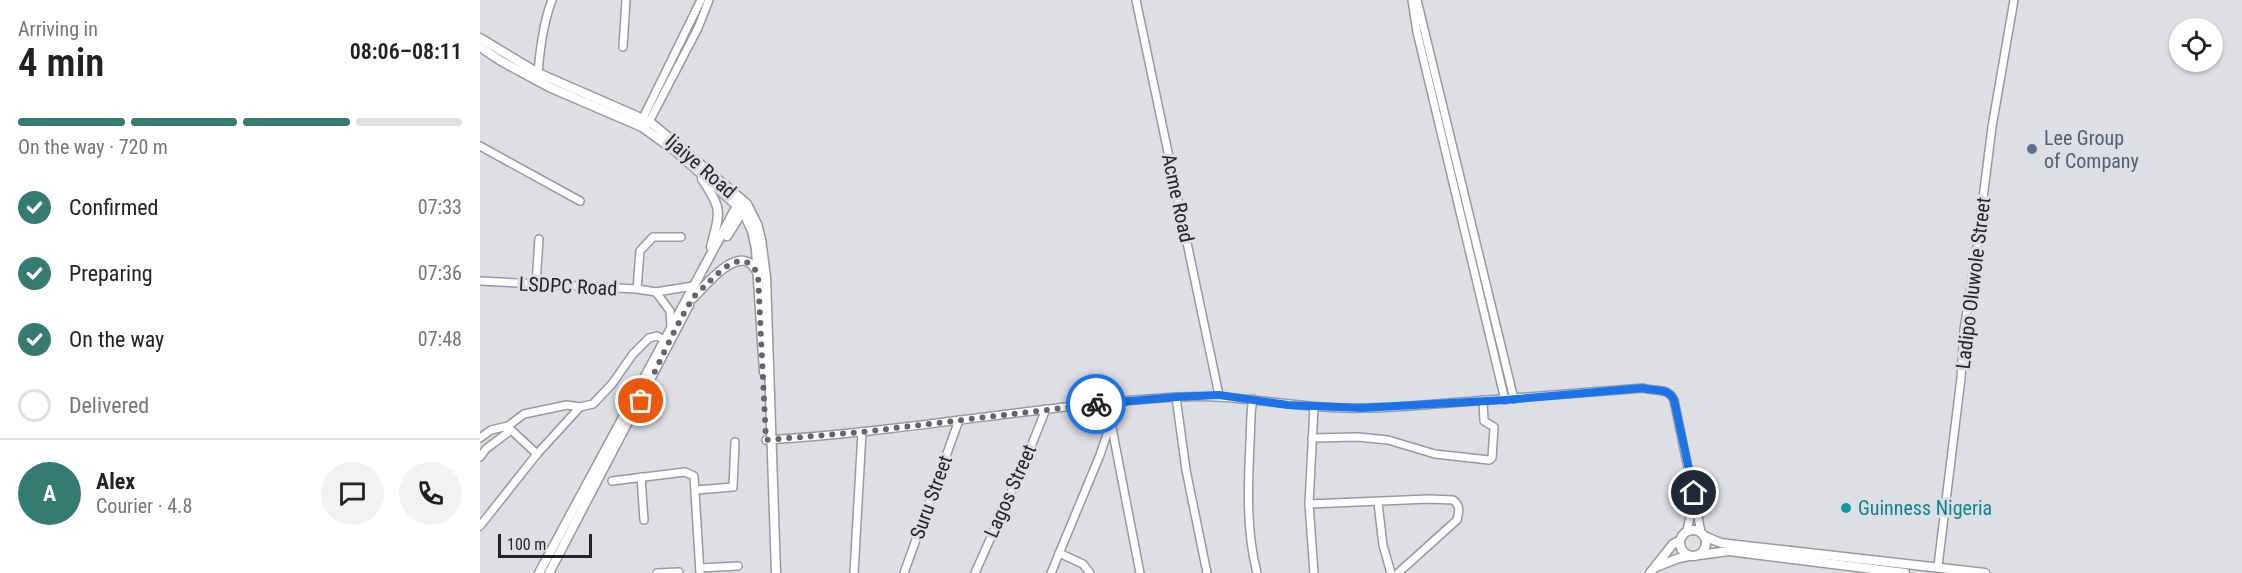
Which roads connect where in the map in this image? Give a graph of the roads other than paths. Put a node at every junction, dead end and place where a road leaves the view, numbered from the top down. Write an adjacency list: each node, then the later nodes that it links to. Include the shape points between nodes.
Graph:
1 (552, 0): 13 (street, via 540,45)
2 (626, 0): 12 (street)
3 (700, 0): 15 (street)
4 (709, 0): 15 (street, via 698,28)
5 (1136, 0): 32 (street, Acme Road)
6 (1412, 0): 9 (street)
7 (1417, 0): 9 (street)
8 (2014, 0): 68 (street, Ladipo Oluwole Street, via 1964,330)
9 (1421, 31): 14 (street)
10 (480, 38): 13 (main road, Ijaiye Road)
11 (480, 46): 15 (main road, Ijaiye Road, via 549,87)
12 (623, 47)
13 (538, 73): 15 (main road, Ijaiye Road)
14 (1440, 110): 35 (street); 37 (street)
15 (644, 124): 17 (main road, Ijaiye Road); 19 (main road, Ijaiye Road)
16 (480, 146): 18 (street)
17 (695, 168): 19 (main road, Ijaiye Road); 22 (main road, via 718,205)
18 (580, 201)
19 (742, 205): 22 (main road); 23 (main road, via 756,249); 29 (main road); 48 (main road, via 757,224 766,278)
20 (681, 237): 27 (street, via 653,237 640,251)
21 (539, 239): 25 (street)
22 (708, 258): 26 (main road)
23 (758, 275): 29 (main road, via 747,261 727,265); 48 (main road)
24 (480, 281): 25 (street, LSDPC Road)
25 (536, 284): 27 (street, LSDPC Road)
26 (693, 286): 28 (street, LSDPC Road); 30 (main road)
27 (638, 289): 28 (street, LSDPC Road)
28 (656, 292): 30 (street, via 670,311)
29 (693, 298): 31 (main road)
30 (671, 326): 31 (main road)
31 (667, 341): 39 (street, via 657,336 649,338 593,404); 52 (main road)
32 (1219, 395): 33 (street); 34 (street)
33 (1176, 397): 38 (street); 83 (street)
34 (1253, 399): 40 (street); 84 (street, via 1249,531)
35 (1514, 399): 37 (street); 56 (street, via 1643,388 1669,392)
36 (1483, 400): 37 (street); 40 (street); 47 (street, via 1484,421 1494,427 1489,460 1435,453 1388,440)
37 (1505, 400)
38 (1113, 403): 41 (street); 43 (street)
39 (580, 407): 44 (street, via 567,405 524,414); 50 (street)
40 (1314, 407): 47 (street)
41 (1046, 409): 42 (street); 79 (street, Lagos Street)
42 (959, 420): 45 (street); 78 (street, Suru Street)
43 (1111, 423): 64 (street); 82 (street)
44 (509, 428): 46 (street, via 491,430); 50 (street); 51 (street)
45 (862, 432): 48 (street); 77 (street)
46 (480, 438)
47 (1312, 438): 58 (street)
48 (769, 440): 75 (main road); 76 (main road)
49 (735, 442): 55 (street, via 733,487)
50 (537, 454): 60 (street)
51 (480, 457)
52 (597, 474): 72 (main road); 73 (main road)
53 (641, 477): 54 (street); 55 (street, via 690,472); 59 (street)
54 (612, 481)
55 (696, 490): 70 (street)
56 (1694, 493): 61 (street); 62 (street)
57 (1378, 502): 58 (street); 86 (street); 87 (street, via 1453,500 1459,507 1457,520)
58 (1309, 504): 85 (street)
59 (644, 520)
60 (480, 526)
61 (1687, 531): 62 (main road, via 1694,529); 63 (main road)
62 (1703, 534): 65 (main road, via 1706,546); 68 (main road, via 1721,543)
63 (1679, 541): 66 (main road, via 1680,549); 69 (main road)
64 (1059, 553): 80 (street); 81 (street, via 1083,564)
65 (1699, 555): 66 (main road); 88 (main road, via 1729,551)
66 (1689, 556): 69 (main road)
67 (738, 566): 70 (street)
68 (1938, 567): 89 (main road)
69 (1653, 570)
70 (700, 571)
71 (679, 572): 74 (street)
72 (539, 573)
73 (549, 573)
74 (657, 573)
75 (771, 573)
76 (776, 573)
77 (854, 573)
78 (904, 573)
79 (975, 573)
80 (1051, 573)
81 (1090, 573)
82 (1140, 573)
83 (1207, 573)
84 (1257, 573)
85 (1314, 573)
86 (1391, 573)
87 (1398, 573)
88 (1905, 573)
89 (1984, 573)

